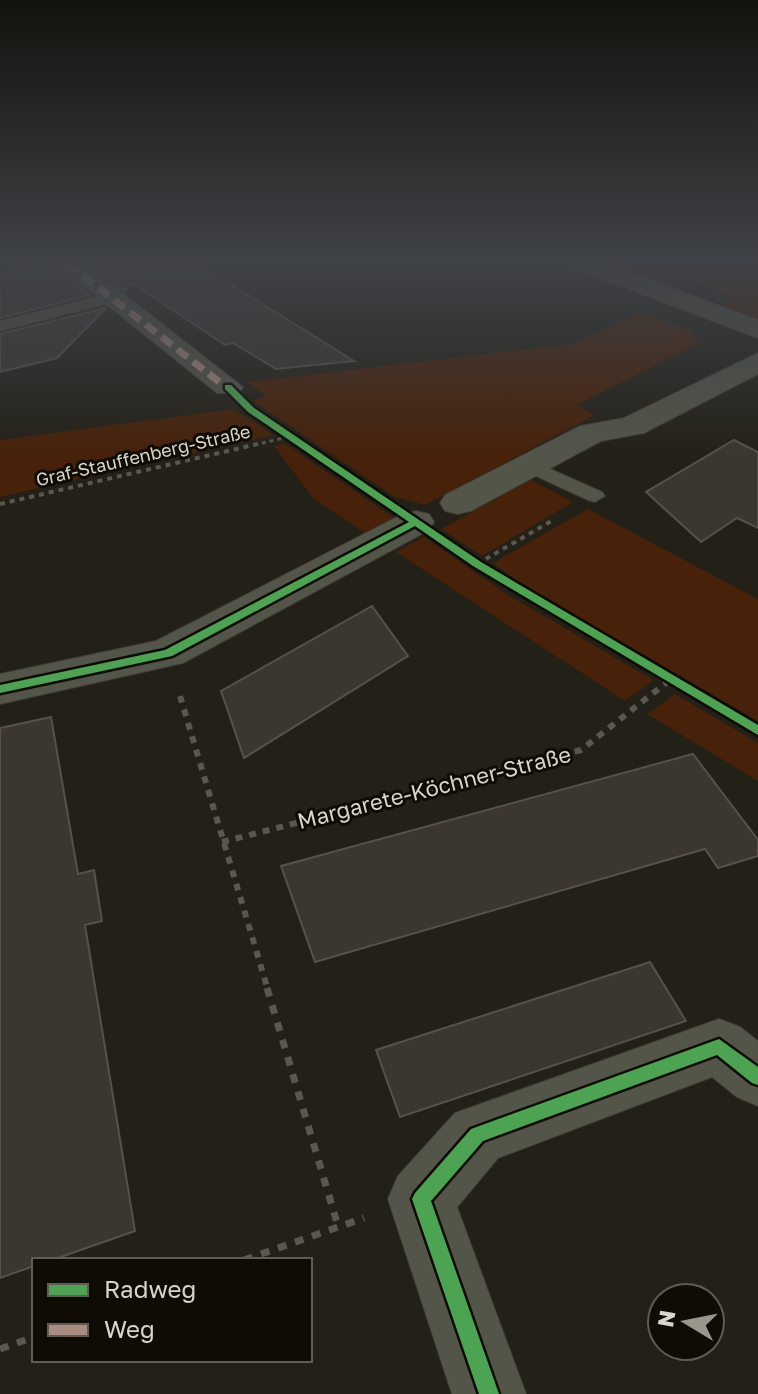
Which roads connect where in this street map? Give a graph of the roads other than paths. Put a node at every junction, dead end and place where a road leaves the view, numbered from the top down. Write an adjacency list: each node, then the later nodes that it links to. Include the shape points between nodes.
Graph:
1 (154, 328): 3 (street)
2 (758, 362): 4 (street, via 633,426 592,433)
3 (228, 387)
4 (530, 466): 5 (lane); 6 (street)
5 (595, 496)
6 (458, 503)
7 (416, 522): 8 (street, via 168,653)
8 (0, 689)
9 (758, 1077): 10 (street, via 719,1047 519,1119 477,1135 421,1199)
10 (489, 1394)

